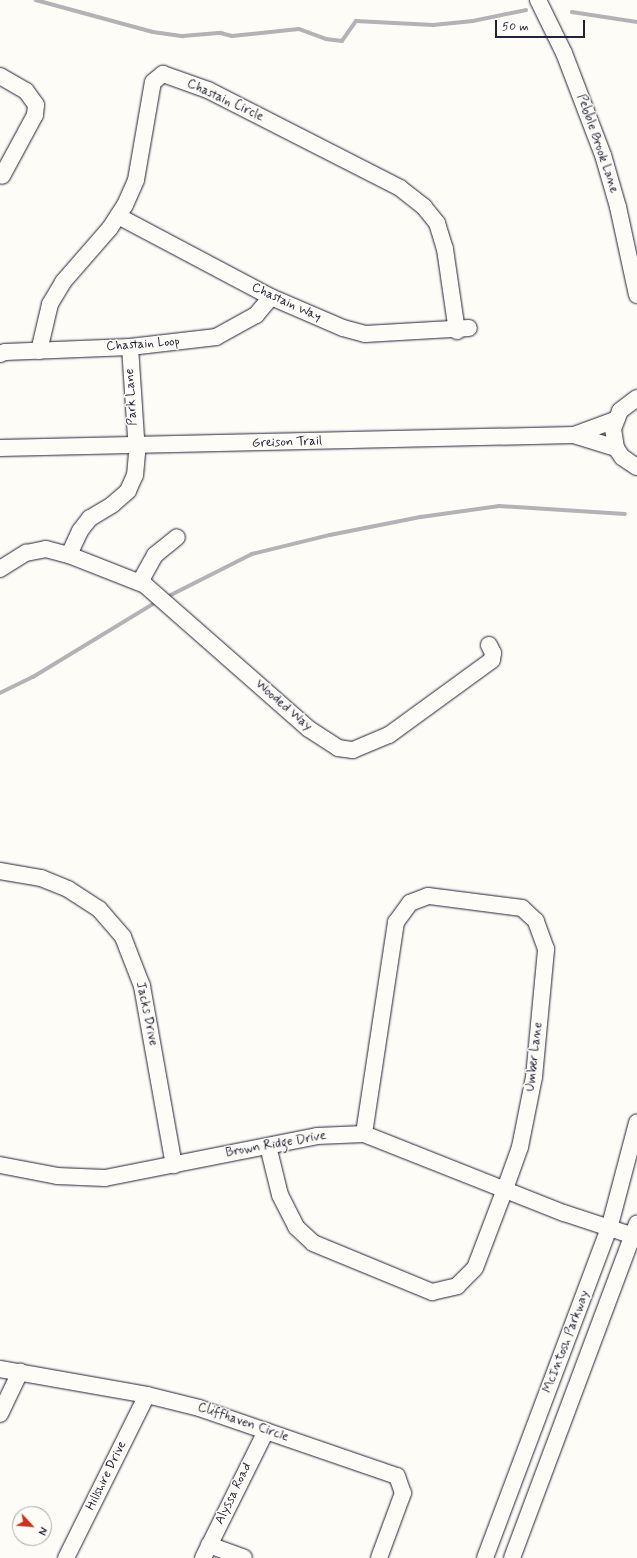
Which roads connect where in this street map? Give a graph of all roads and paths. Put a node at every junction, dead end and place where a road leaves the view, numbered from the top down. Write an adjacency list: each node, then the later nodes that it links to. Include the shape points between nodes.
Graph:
1 (538, 0): 5 (street, Pebble Brook Lane, via 564,53 603,154 618,206)
2 (0, 76): 3 (street, via 26,90 36,105 36,115)
3 (2, 176)
4 (118, 216): 6 (street, Chastain Way); 7 (street, Chastain Circle, via 136,180 153,82 163,74 182,80 208,90 400,188 424,207 437,222 446,249); 9 (street, Chastain Circle, via 63,282 50,304)
5 (637, 295)
6 (271, 297): 7 (street, Chastain Way, via 343,328 365,334); 8 (street, Chastain Loop, via 256,315 216,337)
7 (463, 330)
8 (130, 347): 9 (street, Chastain Loop); 14 (street, Park Lane)
9 (39, 351): 10 (street, Chastain Loop)
10 (0, 354)
11 (636, 396): 12 (street, via 626,404)
12 (615, 420): 13 (street, Greison Trail); 16 (street, via 613,438)
13 (574, 435): 14 (street, Greison Trail); 16 (street, Greison Trail)
14 (135, 446): 15 (street, Greison Trail); 19 (street, via 137,462 128,491 112,505 90,518 80,531)
15 (0, 448)
16 (616, 448): 17 (street, via 622,458)
17 (637, 467)
18 (177, 537): 21 (street, via 155,555)
19 (69, 555): 20 (street, Wooded Way, via 46,549 26,553); 21 (street, Wooded Way)
20 (0, 569)
21 (140, 582): 22 (street, Wooded Way, via 157,594 308,729 338,748 359,748 389,735 492,660 493,653)
22 (489, 645)
23 (0, 871): 28 (street, Jacks Drive, via 41,878 68,889 99,909 123,937 142,986)
24 (637, 1123): 30 (street, McIntosh Parkway)
25 (364, 1134): 26 (street, Brown Ridge Drive, via 317,1136); 29 (street, Brown Ridge Drive); 29 (street, Umber Lane, via 396,922 410,903 428,896 522,908 536,921 546,949 534,1077 520,1146)
26 (268, 1146): 28 (street, Brown Ridge Drive); 29 (street, Umber Lane, via 280,1195 296,1226 313,1243 432,1292 457,1286 475,1268)
27 (0, 1164): 28 (street, Brown Ridge Drive, via 57,1176 105,1178)
28 (174, 1165)
29 (505, 1189): 30 (street, Brown Ridge Drive)
30 (609, 1228): 31 (street, Brown Ridge Drive); 41 (street, McIntosh Parkway)
31 (636, 1233): 42 (street, McIntosh Parkway)
32 (0, 1369): 33 (street, Cliffhaven Circle)
33 (20, 1372): 34 (street, Cliffhaven Circle); 35 (street)
34 (147, 1395): 36 (street, Cliffhaven Circle, via 199,1408); 38 (street, Hillshire Drive)
35 (0, 1414)
36 (266, 1431): 37 (street, Alyssa Road); 40 (street, Cliffhaven Circle, via 397,1476 404,1493)
37 (206, 1552): 39 (street)
38 (66, 1558)
39 (244, 1558)
40 (379, 1558)
41 (485, 1558)
42 (512, 1558)

